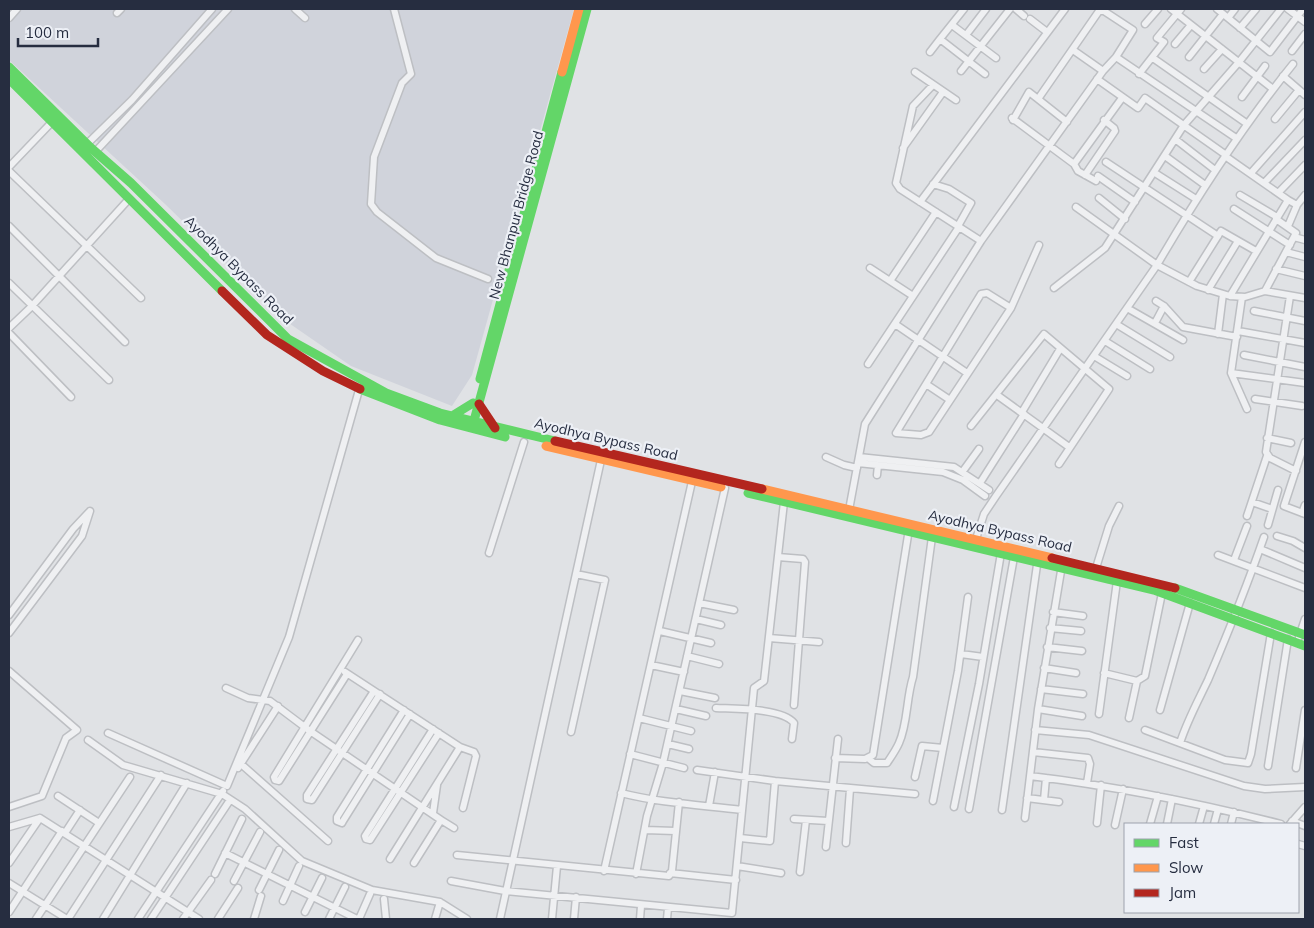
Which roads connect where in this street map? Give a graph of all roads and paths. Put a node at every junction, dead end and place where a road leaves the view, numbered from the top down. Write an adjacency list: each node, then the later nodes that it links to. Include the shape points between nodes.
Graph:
1 (17, 9): 24 (street)
2 (212, 9): 70 (street)
3 (228, 9): 73 (street)
4 (295, 9): 25 (street)
5 (394, 9): 139 (street, via 410,74 402,83 374,157 371,204 436,258)
6 (579, 9): 198 (main road, New Bhanpur Bridge Road)
7 (587, 9): 198 (main road, New Bhanpur Bridge Road)
8 (964, 9): 27 (street)
9 (986, 9): 33 (street)
10 (1010, 9): 38 (street)
11 (1016, 9): 31 (street)
12 (1065, 9): 31 (street)
13 (1158, 9): 28 (street)
14 (1171, 9): 21 (street)
15 (1217, 9): 22 (street)
16 (1235, 9): 22 (street)
17 (1256, 9): 30 (street)
18 (1281, 9): 36 (street)
19 (1288, 9): 23 (street)
20 (1303, 9): 23 (street)
21 (1180, 12): 29 (street); 46 (street, via 1157,38 1164,42)
22 (1226, 16): 30 (street); 34 (street)
23 (1298, 16): 26 (street); 36 (street, via 1270,52)
24 (9, 18)
25 (305, 18)
26 (1305, 22)
27 (952, 24): 33 (street); 35 (street)
28 (1145, 24)
29 (1191, 25): 34 (street); 37 (street)
30 (1240, 28): 36 (street)
31 (1048, 32): 99 (street)
32 (1305, 34): 41 (street)
33 (966, 35): 38 (street)
34 (1206, 36): 39 (street); 44 (street)
35 (940, 39): 42 (street); 47 (street)
36 (1255, 41): 48 (street)
37 (1175, 44)
38 (980, 46): 45 (street); 47 (street)
39 (1222, 49): 48 (street); 52 (street)
40 (1073, 50): 43 (street, via 1099,11 1104,11 1133,30); 54 (street); 72 (street)
41 (1292, 51)
42 (930, 52)
43 (1116, 57): 54 (street); 57 (street)
44 (1189, 57)
45 (996, 58)
46 (1153, 58): 57 (street); 67 (street)
47 (969, 61): 53 (street); 56 (street)
48 (1239, 62): 59 (street); 67 (street)
49 (1293, 64): 58 (street)
50 (1266, 66): 59 (street)
51 (9, 67): 87 (main road, Ayodhya Bypass Road)
52 (1204, 69)
53 (961, 71)
54 (1103, 71): 61 (street)
55 (915, 72): 62 (street)
56 (985, 74)
57 (1139, 74): 74 (street)
58 (1283, 76): 63 (street); 64 (street)
59 (1258, 77): 63 (street); 68 (street)
60 (9, 79): 78 (main road, Ayodhya Bypass Road)
61 (1097, 79): 69 (street); 79 (street)
62 (933, 85): 65 (street); 86 (street, via 913,106)
63 (1273, 89): 80 (street)
64 (1300, 90): 66 (street); 76 (street)
65 (944, 92): 71 (street); 86 (street)
66 (1305, 95)
67 (1206, 97): 74 (street); 80 (street)
68 (1242, 97)
69 (1122, 98): 77 (street); 81 (street, via 1138,108 1145,98)
70 (132, 100): 73 (street); 87 (street)
71 (956, 100)
72 (1038, 100): 79 (street); 85 (street, via 1029,92 1012,119)
73 (138, 107): 87 (street)
74 (1195, 110): 81 (street); 82 (street)
75 (1305, 112): 96 (street)
76 (1275, 119)
77 (1104, 120): 91 (street); 97 (street, via 1115,131)
78 (52, 122): 87 (main road, Ayodhya Bypass Road); 93 (street)
79 (1066, 122): 85 (street)
80 (1246, 123): 82 (street)
81 (1184, 125): 83 (street); 89 (street)
82 (1236, 138): 89 (street)
83 (1175, 139): 88 (street); 94 (street)
84 (1305, 140): 98 (street)
85 (1049, 146): 91 (street); 126 (street)
86 (902, 148): 109 (street, via 896,183)
87 (90, 149): 106 (main road, Ayodhya Bypass Road); 185 (main road, Ayodhya Bypass Road, via 131,183 286,337)
88 (1165, 156): 95 (street); 100 (street)
89 (1225, 156): 94 (street); 96 (street)
90 (1106, 162): 101 (street)
91 (1074, 164): 97 (street)
92 (1305, 165): 102 (street)
93 (9, 169): 128 (street)
94 (1215, 170): 100 (street)
95 (1155, 173): 101 (street); 107 (street)
96 (1250, 173): 98 (street)
97 (1085, 175): 110 (street)
98 (1265, 182): 102 (street)
99 (933, 184): 109 (street); 120 (street, via 949,189 972,203)
100 (1205, 185): 107 (street)
101 (1145, 188): 110 (street); 115 (street)
102 (1279, 192): 108 (street)
103 (1240, 195): 116 (street)
104 (1305, 195): 111 (street)
105 (1099, 198): 117 (street)
106 (129, 199): 128 (street); 190 (main road, Ayodhya Bypass Road, via 267,335)
107 (1196, 199): 115 (street)
108 (1288, 200): 111 (street); 116 (street)
109 (920, 202): 114 (street)
110 (1135, 202): 117 (street)
111 (1297, 205): 119 (street)
112 (1076, 207): 122 (street)
113 (1234, 210): 121 (street)
114 (936, 212): 120 (street); 140 (street)
115 (1186, 216): 123 (street); 134 (street)
116 (1277, 218): 119 (street); 121 (street)
117 (1125, 219): 122 (street)
118 (9, 226): 138 (street)
119 (1288, 226): 124 (street, via 1296,233)
120 (958, 227): 126 (street); 147 (street)
121 (1269, 230): 130 (street); 131 (street)
122 (1116, 234): 134 (street); 143 (street, via 1103,250)
123 (1218, 236): 127 (street, via 1221,231); 141 (street)
124 (1294, 237): 125 (street); 130 (street)
125 (1305, 240)
126 (981, 241): 169 (street)
127 (1238, 241): 131 (street); 144 (street)
128 (88, 245): 138 (street); 150 (street)
129 (1039, 245): 155 (street)
130 (1290, 245): 132 (street)
131 (1256, 251): 146 (street)
132 (1286, 252): 133 (street); 136 (street)
133 (1305, 258)
134 (1156, 265): 141 (street); 156 (street)
135 (870, 268): 140 (street)
136 (1276, 269): 137 (street); 145 (street)
137 (1305, 276)
138 (59, 277): 154 (street); 171 (street)
139 (488, 278)
140 (890, 281): 147 (street)
141 (1189, 282): 144 (street)
142 (9, 283): 154 (street)
143 (1054, 288)
144 (1208, 290): 146 (street)
145 (1266, 291): 148 (street); 149 (street)
146 (1227, 295): 149 (street); 166 (street)
147 (913, 296): 161 (street)
148 (1290, 296): 151 (street); 158 (street)
149 (1242, 297): 167 (street)
150 (141, 298)
151 (1305, 298)
152 (1156, 301): 153 (street)
153 (1164, 306): 160 (street); 163 (street)
154 (31, 307): 164 (street); 187 (street)
155 (1011, 308): 176 (street, via 987,292 981,294); 183 (street)
156 (1127, 308): 160 (street); 162 (street)
157 (1254, 311): 158 (street)
158 (1286, 316): 159 (street); 168 (street)
159 (1305, 321)
160 (1154, 323): 163 (street, via 1181,338)
161 (895, 324): 169 (street); 179 (street)
162 (1116, 324): 170 (street); 177 (street)
163 (1183, 327): 166 (street)
164 (9, 328)
165 (9, 333): 194 (street)
166 (1218, 334): 167 (street)
167 (1237, 334): 168 (street); 184 (street)
168 (1282, 339): 172 (street); 178 (street)
169 (918, 340): 176 (street); 218 (street, via 865,424)
170 (1105, 341): 174 (street); 181 (street)
171 (125, 342)
172 (1305, 343)
173 (1060, 349): 182 (street); 193 (street, via 1044,334); 202 (street)
174 (1094, 356): 182 (street); 186 (street)
175 (1244, 356): 178 (street)
176 (943, 357): 183 (street); 191 (street)
177 (1170, 357)
178 (1278, 361): 180 (street); 188 (street)
179 (868, 364)
180 (1305, 367)
181 (1150, 369)
182 (1085, 370): 207 (street); 212 (street, via 1109,389)
183 (967, 373): 196 (street)
184 (1231, 373): 188 (street); 201 (street)
185 (349, 374): 190 (main road); 199 (main road, Ayodhya Bypass Road)
186 (1127, 376)
187 (109, 380)
188 (1276, 380): 189 (street); 197 (street)
189 (1305, 383)
190 (345, 384): 192 (main road, Ayodhya Bypass Road)
191 (926, 384): 196 (street); 196 (street, via 897,434 927,434)
192 (359, 390): 199 (main road, Ayodhya Bypass Road); 311 (street, via 289,637)
193 (996, 395): 202 (street); 205 (street)
194 (71, 397)
195 (1255, 399): 197 (street)
196 (950, 400)
197 (1272, 402): 200 (street); 208 (street)
198 (476, 404): 203 (main road); 204 (main road, New Bhanpur Bridge Road); 206 (main road)
199 (408, 406): 203 (main road, Ayodhya Bypass Road); 204 (main road, Ayodhya Bypass Road)
200 (1302, 406)
201 (1247, 409)
202 (1023, 413): 207 (street); 227 (street)
203 (452, 416): 204 (main road, Ayodhya Bypass Road)
204 (470, 425): 206 (main road, Ayodhya Bypass Road); 209 (main road, Ayodhya Bypass Road)
205 (971, 426)
206 (494, 428): 226 (main road, Ayodhya Bypass Road)
207 (1044, 430): 212 (street); 244 (street, via 996,496)
208 (1267, 438): 211 (street); 214 (street)
209 (524, 442): 217 (main road, Ayodhya Bypass Road); 247 (street)
210 (1305, 442): 215 (street)
211 (1291, 443)
212 (1069, 447): 219 (street)
213 (979, 449): 222 (street)
214 (1267, 456): 223 (street); 231 (street)
215 (1303, 456): 223 (street)
216 (826, 457): 218 (street, via 844,465)
217 (601, 460): 226 (main road, Ayodhya Bypass Road); 257 (street)
218 (858, 463): 220 (street); 221 (street); 235 (street)
219 (1059, 464)
220 (878, 465): 224 (street); 225 (street)
221 (942, 465): 222 (street); 224 (street)
222 (963, 471): 227 (street)
223 (1296, 471): 236 (street, via 1284,506)
224 (945, 473): 227 (street, via 987,493)
225 (877, 475)
226 (694, 477): 228 (main road, Ayodhya Bypass Road); 235 (main road, Ayodhya Bypass Road); 277 (street)
227 (980, 483)
228 (725, 488): 230 (main road, Ayodhya Bypass Road); 266 (street)
229 (1278, 490): 234 (street)
230 (784, 502): 240 (main road, Ayodhya Bypass Road); 250 (street)
231 (1252, 502): 234 (street); 237 (street)
232 (1305, 504): 236 (street)
233 (1119, 506): 254 (street)
234 (1272, 508): 238 (street)
235 (849, 510): 240 (main road, Ayodhya Bypass Road)
236 (1304, 513)
237 (1247, 516)
238 (1268, 525)
239 (1246, 526): 252 (street)
240 (909, 528): 242 (main road, Ayodhya Bypass Road); 244 (main road, Ayodhya Bypass Road); 346 (street, via 873,755)
241 (1277, 536): 245 (street)
242 (932, 537): 244 (main road, Ayodhya Bypass Road); 346 (street, via 914,669 900,742 885,764)
243 (1264, 537): 246 (street)
244 (972, 541): 248 (main road, Ayodhya Bypass Road)
245 (1305, 548)
246 (1260, 549): 255 (street); 256 (street)
247 (489, 553)
248 (1008, 553): 251 (main road, Ayodhya Bypass Road); 294 (street); 392 (street)
249 (1218, 555): 252 (street)
250 (778, 557): 282 (street); 286 (street, via 805,560)
251 (1038, 559): 253 (main road, Ayodhya Bypass Road); 396 (street)
252 (1234, 560): 255 (street)
253 (1062, 564): 254 (main road, Ayodhya Bypass Road); 259 (main road, Ayodhya Bypass Road); 269 (street)
254 (1096, 568): 270 (main road, Ayodhya Bypass Road, via 1181,590)
255 (1253, 568): 261 (street); 270 (street)
256 (1305, 568)
257 (576, 574): 331 (street, via 605,580); 434 (street)
258 (34, 579): 260 (street); 260 (street, via 90,511 82,536); 262 (street)
259 (1117, 581): 263 (main road, Ayodhya Bypass Road); 301 (street)
260 (44, 586): 264 (street)
261 (1305, 588)
262 (27, 590): 264 (street); 271 (street)
263 (1162, 593): 267 (main road, Ayodhya Bypass Road); 304 (street, via 1145,676)
264 (37, 596): 279 (street)
265 (968, 597): 292 (street)
266 (699, 603): 268 (street); 273 (street)
267 (1190, 603): 270 (main road, Ayodhya Bypass Road); 318 (street)
268 (734, 610)
269 (1053, 612): 272 (street); 276 (street)
270 (1235, 614): 280 (main road, Ayodhya Bypass Road); 281 (main road, Ayodhya Bypass Road); 337 (street)
271 (9, 615)
272 (1083, 616)
273 (696, 619): 275 (street); 283 (street)
274 (1305, 619): 281 (street)
275 (721, 626)
276 (1050, 628): 278 (street); 290 (street)
277 (660, 631): 283 (street); 296 (street)
278 (1080, 631)
279 (9, 633)
280 (1271, 633): 284 (main road, Ayodhya Bypass Road); 337 (street, via 1248,763 1225,760)
281 (1303, 634): 289 (street)
282 (769, 638): 286 (street); 317 (street, via 764,681 754,688)
283 (691, 639): 288 (street); 293 (street)
284 (1288, 639): 289 (main road, Ayodhya Bypass Road); 349 (street)
285 (358, 640): 298 (street)
286 (799, 641): 287 (street); 312 (street)
287 (819, 642)
288 (711, 643)
289 (1301, 644)
290 (1047, 647): 291 (street); 297 (street)
291 (1082, 652)
292 (960, 654): 294 (street); 340 (street)
293 (687, 656): 295 (street); 300 (street)
294 (983, 657): 389 (street)
295 (719, 664)
296 (651, 665): 300 (street); 324 (street)
297 (1044, 668): 302 (street); 306 (street)
298 (339, 669): 303 (street); 327 (street)
299 (9, 671): 388 (street, via 77,730 66,738 42,796)
300 (684, 672): 307 (street)
301 (1104, 672): 304 (street); 321 (street)
302 (1076, 673)
303 (347, 674): 308 (street); 327 (street)
304 (1137, 681): 325 (street)
305 (226, 688): 311 (street)
306 (1041, 689): 309 (street); 316 (street)
307 (680, 691): 310 (street); 315 (street)
308 (377, 693): 320 (street); 342 (street)
309 (1082, 694)
310 (715, 698)
311 (264, 702): 313 (street, via 270,701); 366 (street)
312 (794, 705)
313 (278, 706): 327 (street); 348 (street)
314 (716, 708): 317 (street)
315 (676, 709): 322 (street); 326 (street)
316 (1038, 709): 323 (street); 328 (street)
317 (753, 710): 336 (street, via 792,720); 356 (street)
318 (1160, 710)
319 (1305, 710): 351 (street)
320 (407, 712): 330 (street); 353 (street)
321 (1099, 714)
322 (706, 716)
323 (1082, 716)
324 (639, 718): 326 (street); 344 (street)
325 (1129, 718)
326 (671, 727): 332 (street); 338 (street)
327 (307, 729): 327 (street, via 279,781 275,780 274,777); 342 (street)
328 (1035, 730): 343 (street); 368 (street, via 1089,735 1244,786 1265,789)
329 (1145, 730): 337 (street)
330 (436, 731): 339 (street); 371 (street)
331 (571, 732)
332 (691, 732)
333 (108, 733): 366 (street)
334 (838, 739): 345 (street)
335 (88, 740): 355 (street, via 123,765)
336 (792, 740)
337 (1180, 743)
338 (668, 744): 341 (street); 347 (street)
339 (460, 747): 363 (street); 391 (street, via 474,752 476,756)
340 (943, 748): 359 (street, via 922,746); 382 (street)
341 (689, 750)
342 (339, 751): 342 (street, via 312,800 307,800 307,795); 353 (street)
343 (1033, 752): 357 (street); 364 (street, via 1088,758)
344 (630, 754): 347 (street); 372 (street)
345 (835, 758): 346 (street); 367 (street)
346 (868, 759)
347 (663, 763): 350 (street); 381 (street)
348 (241, 764): 366 (street); 425 (street)
349 (1268, 766)
350 (684, 768)
351 (1296, 768)
352 (697, 770): 354 (street)
353 (370, 771): 353 (street, via 342,823 337,821 337,817); 371 (street)
354 (715, 772): 356 (street); 386 (street)
355 (161, 775): 362 (street); 433 (street)
356 (746, 776): 361 (street); 395 (street)
357 (1030, 776): 360 (street); 377 (street)
358 (130, 777): 409 (street)
359 (915, 777)
360 (1046, 778): 364 (street); 380 (street)
361 (775, 781): 367 (street); 424 (street, via 770,841)
362 (187, 783): 373 (street); 447 (street)
363 (437, 783): 385 (street); 398 (street)
364 (1086, 783): 365 (street)
365 (1101, 785): 370 (street); 410 (street)
366 (227, 786): 373 (street)
367 (831, 787): 369 (street); 406 (street)
368 (1305, 787)
369 (850, 789): 374 (street); 426 (street)
370 (1123, 789): 376 (street); 417 (street)
371 (398, 790): 371 (street, via 370,840 366,840 365,836); 385 (street)
372 (621, 793): 381 (street); 441 (street)
373 (222, 794): 379 (street); 458 (street)
374 (915, 794)
375 (58, 796): 394 (street)
376 (1158, 796): 378 (street); 411 (street)
377 (1027, 798): 380 (street); 402 (street)
378 (1172, 799): 387 (street); 412 (street)
379 (230, 800): 461 (street); 466 (street, via 245,809 302,861 372,890)
380 (1044, 800): 384 (street)
381 (652, 801): 383 (street); 420 (street)
382 (933, 801)
383 (679, 802): 386 (street); 421 (street)
384 (1059, 802)
385 (422, 805): 398 (street); 432 (street)
386 (709, 806): 395 (street)
387 (1204, 806): 393 (street); 413 (street)
388 (9, 807)
389 (954, 807)
390 (1305, 807): 408 (street)
391 (463, 808)
392 (969, 809)
393 (1218, 809): 397 (street); 414 (street)
394 (80, 810): 409 (street); 422 (street)
395 (742, 810): 424 (street)
396 (1002, 810)
397 (1234, 812): 399 (street); 415 (street)
398 (433, 813): 404 (street)
399 (1249, 816): 407 (street); 416 (street)
400 (40, 818): 418 (street); 422 (street); 436 (street)
401 (242, 818): 430 (street)
402 (1025, 818)
403 (794, 819): 405 (street)
404 (441, 820): 419 (street); 437 (street)
405 (806, 820): 406 (street); 442 (street)
406 (828, 821): 428 (street)
407 (1265, 822)
408 (1291, 822)
409 (99, 823): 427 (street)
410 (1097, 823)
411 (1150, 823)
412 (1167, 823)
413 (1199, 823)
414 (1214, 823)
415 (1231, 823)
416 (1246, 823)
417 (1115, 825)
418 (9, 827)
419 (454, 828)
420 (645, 830): 421 (street); 445 (street)
421 (675, 831): 446 (street)
422 (64, 832): 427 (street); 457 (street)
423 (260, 832): 435 (street)
424 (740, 838): 440 (street)
425 (328, 841)
426 (846, 843)
427 (83, 845): 433 (street); 467 (street)
428 (826, 847)
429 (279, 850): 444 (street)
430 (225, 853): 435 (street); 474 (street, via 213,877)
431 (457, 855): 434 (street)
432 (390, 859)
433 (107, 861): 447 (street); 477 (street)
434 (511, 861): 439 (street); 456 (street)
435 (244, 862): 444 (street); 450 (street)
436 (9, 863)
437 (414, 863)
438 (299, 866): 453 (street)
439 (557, 866): 441 (street); 460 (street)
440 (737, 866): 443 (street); 449 (street)
441 (604, 871): 445 (street)
442 (800, 872)
443 (781, 873)
444 (267, 874): 453 (street); 471 (street)
445 (636, 874): 446 (street)
446 (670, 874): 449 (street)
447 (130, 875): 458 (street); 478 (street)
448 (322, 878): 462 (street)
449 (736, 880): 470 (street, via 732,913)
450 (234, 881)
451 (450, 881): 456 (street)
452 (9, 883): 457 (street)
453 (290, 886): 462 (street); 465 (street)
454 (345, 887): 469 (street)
455 (238, 888): 483 (street)
456 (505, 891): 460 (street); 492 (street)
457 (23, 892): 467 (street); 473 (street)
458 (157, 892): 461 (street); 479 (street)
459 (370, 894): 487 (street)
460 (554, 895): 463 (street); 493 (street)
461 (166, 897): 474 (street); 480 (street)
462 (313, 897): 469 (street); 475 (street)
463 (576, 897): 468 (street); 494 (street)
464 (384, 899): 488 (street)
465 (283, 901)
466 (440, 902): 472 (street); 489 (street)
467 (45, 905): 476 (street); 477 (street)
468 (641, 906): 470 (street); 495 (street)
469 (334, 908): 486 (street); 487 (street)
470 (668, 908): 496 (street)
471 (257, 909): 484 (street); 485 (street)
472 (453, 911): 490 (street); 491 (street)
473 (9, 912)
474 (188, 912): 481 (street); 482 (street)
475 (305, 912)
476 (36, 919)
477 (68, 919)
478 (103, 919)
479 (138, 919)
480 (151, 919)
481 (183, 919)
482 (199, 919)
483 (218, 919)
484 (249, 919)
485 (254, 919)
486 (329, 919)
487 (358, 919)
488 (386, 919)
489 (436, 919)
490 (452, 919)
491 (467, 919)
492 (500, 919)
493 (552, 919)
494 (574, 919)
495 (640, 919)
496 (667, 919)

